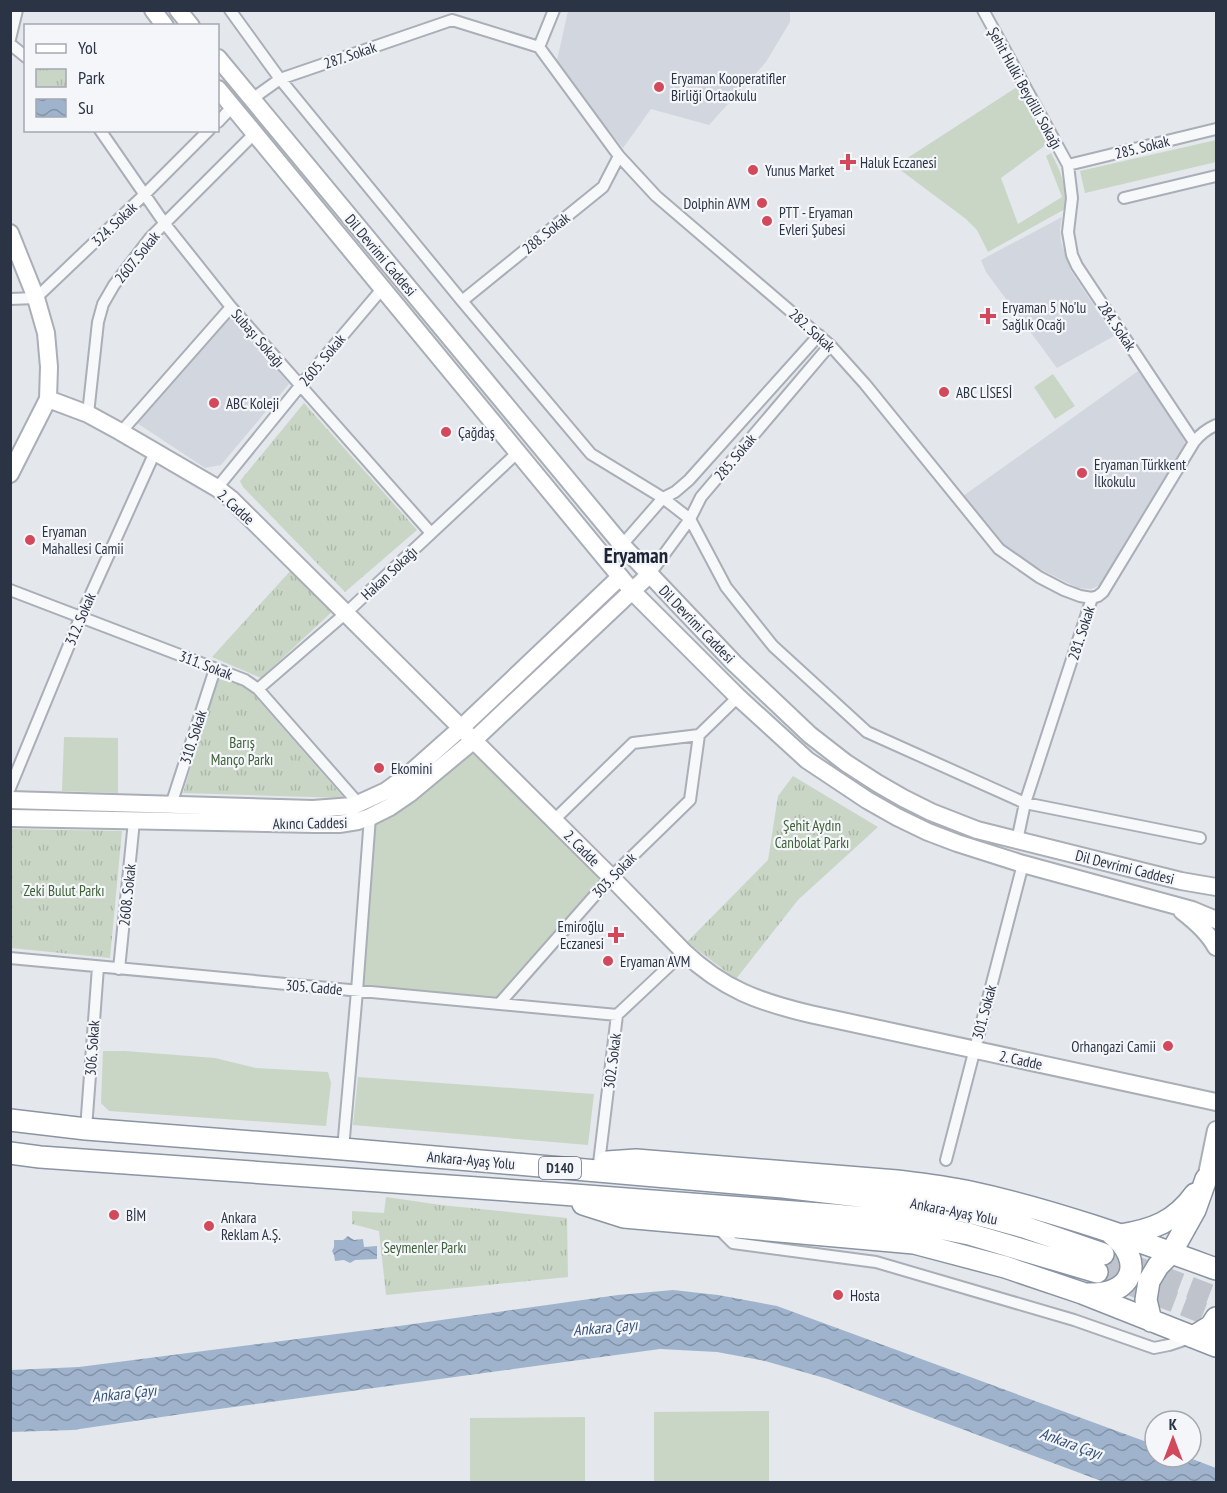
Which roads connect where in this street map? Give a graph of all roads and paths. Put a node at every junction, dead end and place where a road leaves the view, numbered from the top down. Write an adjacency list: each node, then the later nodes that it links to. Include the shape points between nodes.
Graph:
1 (17, 10): 10 (street)
2 (153, 10): 8 (street)
3 (178, 10): 9 (street)
4 (230, 10): 15 (street)
5 (554, 10): 12 (street)
6 (982, 10): 25 (street, Şehit Hulki Beydilli Sokağı)
7 (455, 15): 12 (street); 15 (street, 287. Sokak)
8 (164, 24)
9 (189, 24)
10 (10, 39)
11 (10, 44): 13 (street)
12 (539, 47): 24 (street, 282. Sokak)
13 (24, 55)
14 (219, 59): 17 (street, Dil Devrimi Caddesi)
15 (280, 79): 17 (street, 287. Sokak); 34 (street)
16 (219, 90): 18 (street, Dil Devrimi Caddesi)
17 (252, 99): 52 (street, Dil Devrimi Caddesi)
18 (232, 107): 19 (street); 23 (street, Dil Devrimi Caddesi)
19 (219, 121)
20 (1216, 129): 25 (street, 285. Sokak)
21 (101, 132): 27 (street, Subaşı Sokağı)
22 (207, 132): 27 (street, 324. Sokak)
23 (254, 134): 29 (street, 2607. Sokak); 31 (street, Dil Devrimi Caddesi)
24 (619, 156): 34 (street, 288. Sokak, via 603,187); 36 (street, 282. Sokak, via 656,196)
25 (1068, 165): 43 (street, 284. Sokak, via 1072,198 1068,232 1077,266)
26 (1216, 176): 28 (street)
27 (145, 194): 29 (street, Subaşı Sokağı); 32 (street, 324. Sokak)
28 (1124, 198)
29 (165, 224): 35 (street, Subaşı Sokağı); 40 (street, 2607. Sokak, via 150,238 103,304)
30 (10, 233): 32 (street)
31 (382, 289): 38 (street, 2605. Sokak); 46 (street, Dil Devrimi Caddesi)
32 (36, 298): 33 (street); 39 (street, via 46,333)
33 (10, 299)
34 (462, 301): 49 (street, via 591,454)
35 (231, 307): 38 (street, Subaşı Sokağı); 42 (street)
36 (819, 335): 37 (street, 282. Sokak); 49 (street, 285. Sokak, via 689,480)
37 (830, 345): 50 (street, 285. Sokak, via 701,497); 58 (street, 282. Sokak, via 999,549 1056,586)
38 (300, 386): 48 (street, 2605. Sokak); 51 (street, Subaşı Sokağı)
39 (48, 399): 40 (street, 2. Cadde); 44 (street)
40 (88, 414): 42 (street, 2. Cadde)
41 (1216, 425): 43 (street, 281. Sokak)
42 (121, 432): 45 (street, 2. Cadde)
43 (1194, 442): 58 (street, 281. Sokak, via 1103,592)
44 (16, 452): 47 (street)
45 (155, 452): 48 (street, 2. Cadde); 60 (street, 312. Sokak)
46 (517, 453): 51 (street, Hakan Sokağı); 53 (street, Dil Devrimi Caddesi)
47 (10, 474)
48 (217, 488): 59 (street, 2. Cadde)
49 (663, 498): 50 (street); 52 (street, 285. Sokak)
50 (690, 519): 54 (street, 285. Sokak); 69 (street, via 726,588 767,638 867,732)
51 (431, 533): 59 (street, Hakan Sokağı)
52 (622, 545): 53 (street); 54 (street, Dil Devrimi Caddesi)
53 (606, 561): 55 (street, Dil Devrimi Caddesi)
54 (650, 575): 57 (street, Akıncı Caddesi); 77 (street, Dil Devrimi Caddesi, via 773,701 846,763 931,812)
55 (620, 577): 57 (street, Dil Devrimi Caddesi); 64 (street, Akıncı Caddesi)
56 (10, 590): 60 (street, 311. Sokak)
57 (632, 591): 63 (street, Dil Devrimi Caddesi); 66 (street, Akıncı Caddesi)
58 (1092, 598): 69 (street, 281. Sokak)
59 (346, 613): 62 (street, Hakan Sokağı); 64 (street, 2. Cadde)
60 (81, 616): 61 (street, 311. Sokak); 67 (street, 312. Sokak)
61 (215, 669): 62 (street, 311. Sokak); 71 (street, 310. Sokak)
62 (258, 689): 70 (street, 311. Sokak)
63 (738, 697): 65 (street); 78 (street, Dil Devrimi Caddesi, via 807,760 887,812 928,832)
64 (461, 728): 66 (street, 2. Cadde); 70 (street, Akıncı Caddesi, via 408,775)
65 (699, 735): 75 (street, via 633,743); 79 (street, 303. Sokak, via 690,800)
66 (474, 740): 73 (street, Akıncı Caddesi, via 409,794); 75 (street, 2. Cadde)
67 (10, 788)
68 (10, 800): 72 (street, Akıncı Caddesi)
69 (1025, 803): 76 (street); 77 (street, 281. Sokak)
70 (359, 804): 71 (street, Akıncı Caddesi, via 313,809)
71 (171, 805): 72 (street, Akıncı Caddesi)
72 (135, 812): 73 (street, Akıncı Caddesi, via 315,824 339,824); 74 (street, Akıncı Caddesi); 87 (street, 2608. Sokak)
73 (370, 817): 88 (street)
74 (10, 818)
75 (554, 820): 79 (street, 2. Cadde)
76 (1200, 838)
77 (1017, 841): 80 (street, Dil Devrimi Caddesi)
78 (1023, 864): 81 (street, Dil Devrimi Caddesi); 91 (street, 301. Sokak)
79 (610, 877): 84 (street, 2. Cadde); 89 (street, 303. Sokak)
80 (1216, 886)
81 (1174, 905): 82 (street, Dil Devrimi Caddesi); 83 (street, via 1195,921)
82 (1216, 920)
83 (1216, 947)
84 (684, 952): 90 (street, 302. Sokak); 91 (street, 2. Cadde, via 726,984 758,1000)
85 (10, 958): 86 (street, 305. Cadde)
86 (98, 967): 87 (street, 305. Cadde); 94 (street, 306. Sokak)
87 (119, 969): 88 (street, 305. Cadde)
88 (357, 991): 89 (street, 305. Cadde); 96 (street)
89 (499, 1004): 90 (street, 305. Cadde)
90 (617, 1015): 99 (street, 302. Sokak)
91 (974, 1050): 92 (street, 2. Cadde); 98 (street, 301. Sokak)
92 (1216, 1102)
93 (10, 1120): 94 (highway, Ankara-Ayaş Yolu / D140)
94 (87, 1129): 96 (highway, Ankara-Ayaş Yolu / D140)
95 (1216, 1130): 101 (street)
96 (343, 1149): 100 (highway, Ankara-Ayaş Yolu / D140)
97 (10, 1153): 102 (highway, Ankara-Ayaş Yolu / D140)
98 (946, 1160)
99 (599, 1163): 100 (highway); 104 (highway, via 636,1160 897,1181 970,1192)
100 (551, 1168): 102 (highway, Ankara-Ayaş Yolu / D140, via 783,1187 973,1213 1014,1224 1100,1263 908,1222)
101 (1206, 1179): 104 (highway, via 1191,1200 1164,1223 1140,1232); 105 (highway, via 1195,1210)
102 (548, 1193): 103 (highway, via 624,1217)
103 (716, 1225): 107 (highway, via 914,1243); 109 (street, via 733,1243 876,1262 1074,1320)
104 (1114, 1233): 105 (highway); 107 (highway, via 1128,1251 1129,1275 1112,1292)
105 (1170, 1253): 106 (highway); 109 (highway, via 1149,1281)
106 (1216, 1269)
107 (1082, 1293): 109 (highway)
108 (1216, 1318): 110 (highway)
109 (1149, 1334): 110 (highway)
110 (1192, 1337): 111 (highway)
111 (1216, 1346)

